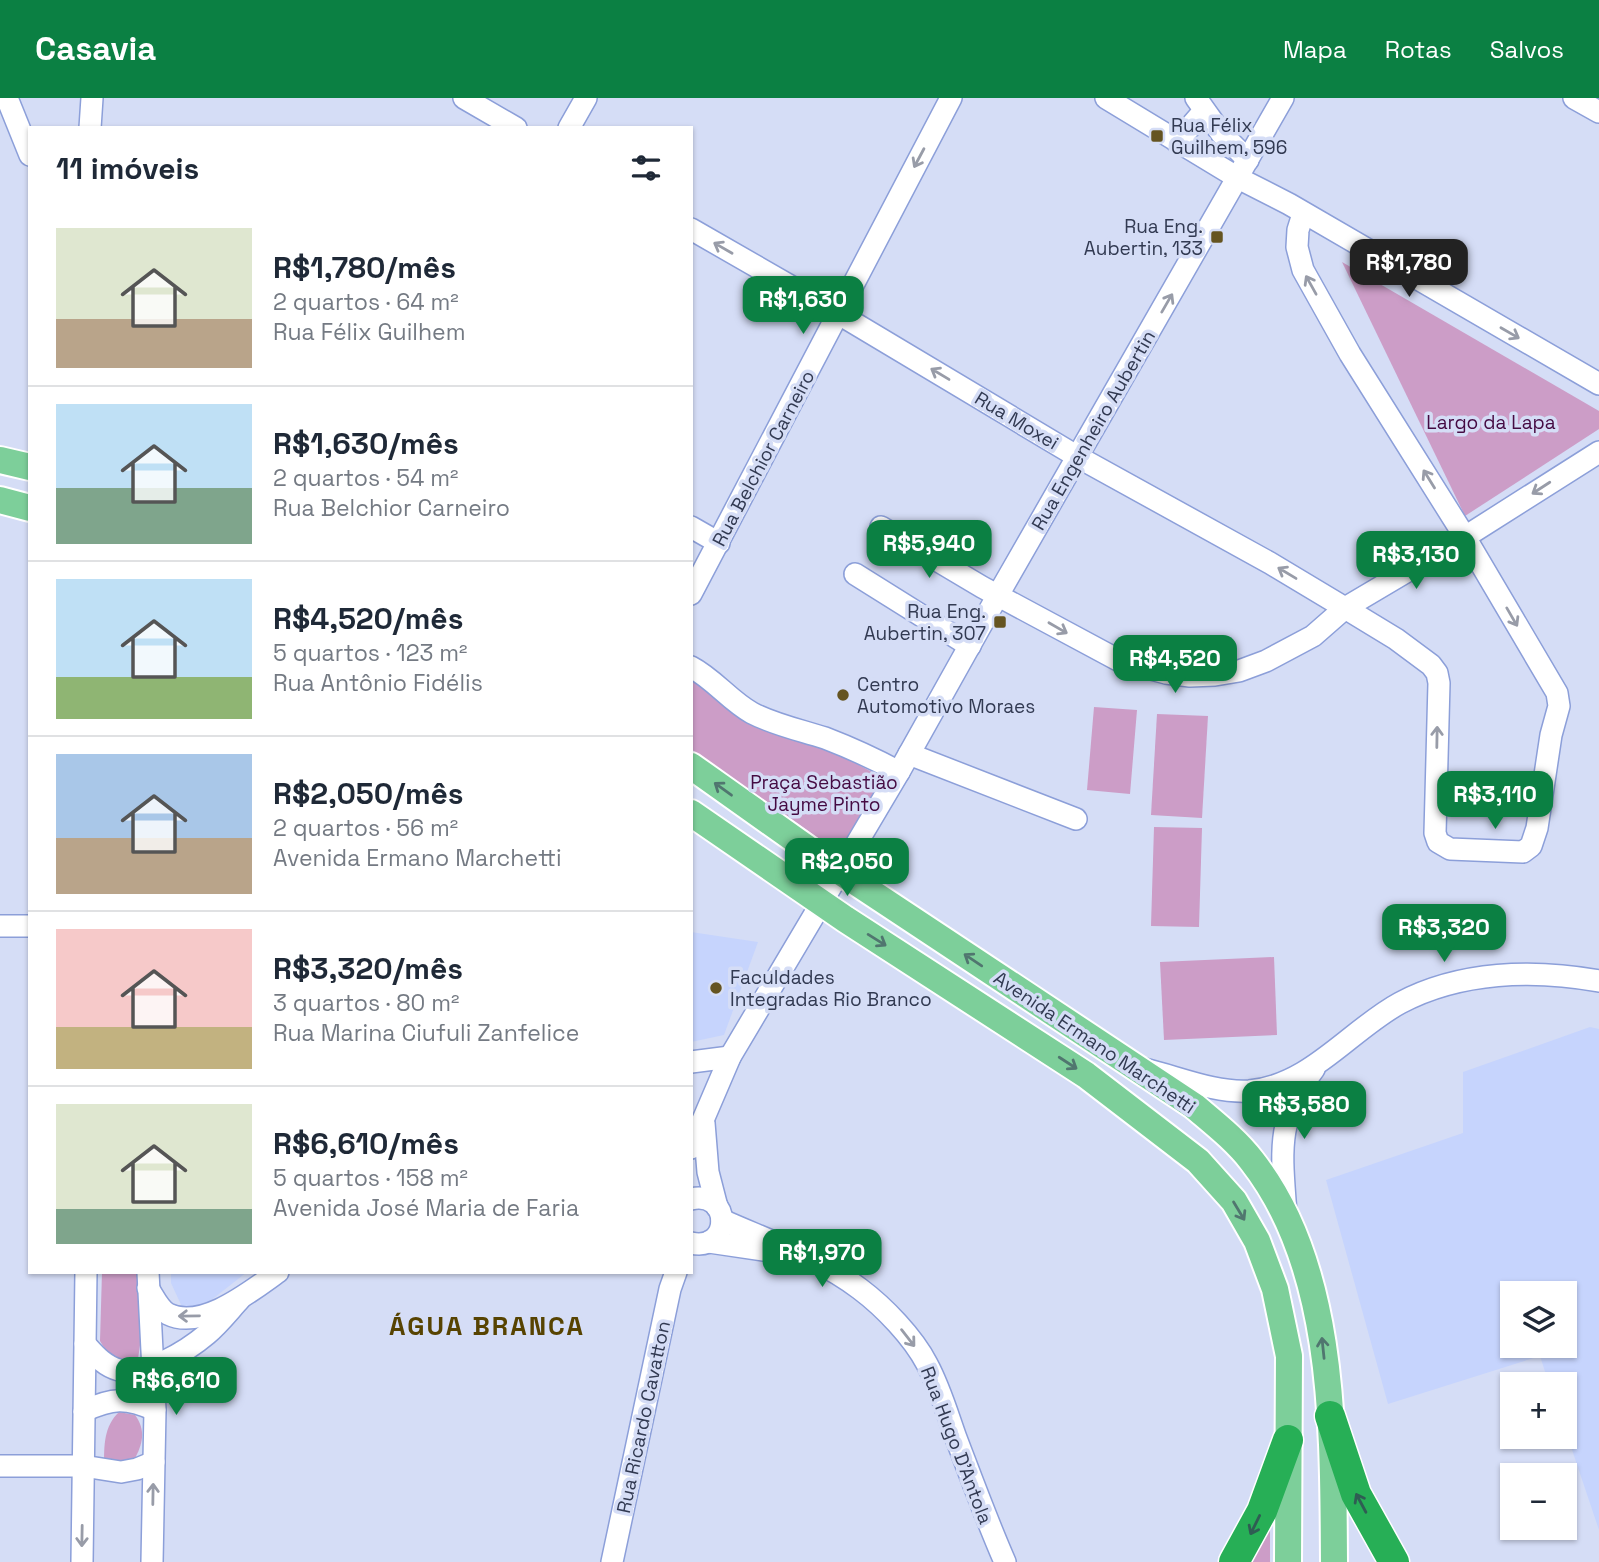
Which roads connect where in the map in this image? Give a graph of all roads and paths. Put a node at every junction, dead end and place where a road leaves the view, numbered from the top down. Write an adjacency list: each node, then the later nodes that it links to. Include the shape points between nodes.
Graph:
1 (7, 98): 15 (street)
2 (92, 98): 11 (street)
3 (464, 98): 12 (street)
4 (586, 98): 13 (street)
5 (951, 98): 19 (street, Rua Belchior Carneiro, one-way to 19)
6 (1106, 98): 14 (street)
7 (1283, 98): 16 (street, Rua Engenheiro Aubertin)
8 (1574, 98): 10 (street)
9 (1200, 105): 14 (street); 16 (street)
10 (1599, 112)
11 (90, 126)
12 (513, 126)
13 (570, 126)
14 (1177, 142): 16 (street)
15 (28, 150)
16 (1243, 169): 17 (street); 22 (street, Rua Engenheiro Aubertin, one-way to 16)
17 (1303, 214): 20 (street, one-way to 20); 29 (street, one-way to 17, via 1303,270 1297,247)
18 (693, 230): 19 (street, Rua Moxei, one-way to 18)
19 (839, 314): 22 (street, Rua Moxei, one-way to 19); 30 (street, Rua Belchior Carneiro)
20 (1599, 384)
21 (1599, 452): 29 (street, one-way to 29)
22 (1078, 457): 33 (street, Rua Engenheiro Aubertin); 34 (street, Rua Moxei, one-way to 22)
23 (0, 460): 24 (main road)
24 (28, 467)
25 (0, 500): 26 (main road)
26 (28, 507)
27 (881, 527): 33 (street)
28 (693, 528): 30 (street)
29 (1465, 537): 34 (street); 34 (street, Rua Moxei, one-way to 34, via 1557,693 1559,706 1537,828 1527,851 1450,849 1438,842 1437,673 1396,639)
30 (719, 543): 32 (street, Rua Belchior Carneiro)
31 (855, 574): 35 (street)
32 (693, 590)
33 (998, 595): 34 (street, one-way to 34, via 1118,660 1189,676 1240,671 1266,662 1313,636); 35 (street, Rua Engenheiro Aubertin)
34 (1345, 608)
35 (970, 646): 37 (street, Rua Engenheiro Aubertin)
36 (693, 668): 37 (street, via 749,712 868,755)
37 (904, 763): 40 (street); 41 (street, Rua Engenheiro Aubertin)
38 (693, 767): 41 (main road, Avenida Ermano Marchetti, one-way to 38)
39 (693, 814): 42 (main road, Avenida Ermano Marchetti)
40 (1076, 819)
41 (839, 871): 42 (street); 49 (main road, Avenida Ermano Marchetti, one-way to 41)
42 (820, 903): 46 (street); 67 (main road, Avenida Ermano Marchetti, one-way to 67, via 1086,1075 1198,1161 1234,1201 1257,1241 1283,1322 1289,1356)
43 (0, 926): 44 (street)
44 (28, 926)
45 (1599, 981): 48 (street, via 1573,976 1489,976 1438,987 1400,1004)
46 (730, 1057): 47 (street); 50 (street)
47 (693, 1062)
48 (1320, 1062): 49 (street, via 1280,1083 1250,1091 1215,1088); 54 (street, via 1299,1089 1285,1128)
49 (1129, 1065): 54 (main road, Avenida Ermano Marchetti, via 1194,1106 1224,1132 1252,1161)
50 (704, 1114): 51 (street); 53 (street, via 708,1172)
51 (693, 1143)
52 (693, 1199): 53 (street, Rua Hugo D'Antola, via 705,1199)
53 (720, 1213): 55 (street, via 719,1233); 56 (street, Rua Hugo D'Antola)
54 (1287, 1218): 66 (main road, Avenida Ermano Marchetti, one-way to 54, via 1316,1298)
55 (697, 1245): 56 (street, Rua Hugo D'Antola)
56 (804, 1256): 74 (street, Rua Hugo D'Antola, one-way to 74, via 861,1289 887,1312 926,1361)
57 (86, 1274): 62 (street)
58 (275, 1274): 61 (street)
59 (675, 1274): 73 (street, Rua Ricardo Cavatton)
60 (148, 1280): 61 (street, one-way to 60, via 203,1315 178,1317 160,1307); 63 (street)
61 (240, 1299): 63 (street, via 206,1335)
62 (85, 1344): 63 (street, via 116,1370 136,1372); 65 (street)
63 (152, 1367): 64 (street)
64 (155, 1410): 65 (street, via 112,1400); 68 (street)
65 (84, 1411): 70 (street)
66 (1330, 1416): 77 (main road, Avenida Ermano Marchetti); 78 (highway, one-way to 66, via 1356,1494)
67 (1288, 1440): 75 (highway, one-way to 75, via 1262,1511); 76 (main road, Avenida Ermano Marchetti)
68 (154, 1462): 70 (street, via 121,1472); 72 (street, one-way to 68)
69 (0, 1466): 70 (street)
70 (83, 1466): 71 (street, one-way to 71)
71 (82, 1562)
72 (152, 1562)
73 (612, 1562)
74 (1005, 1562)
75 (1234, 1562)
76 (1288, 1562)
77 (1335, 1562)
78 (1394, 1562)

